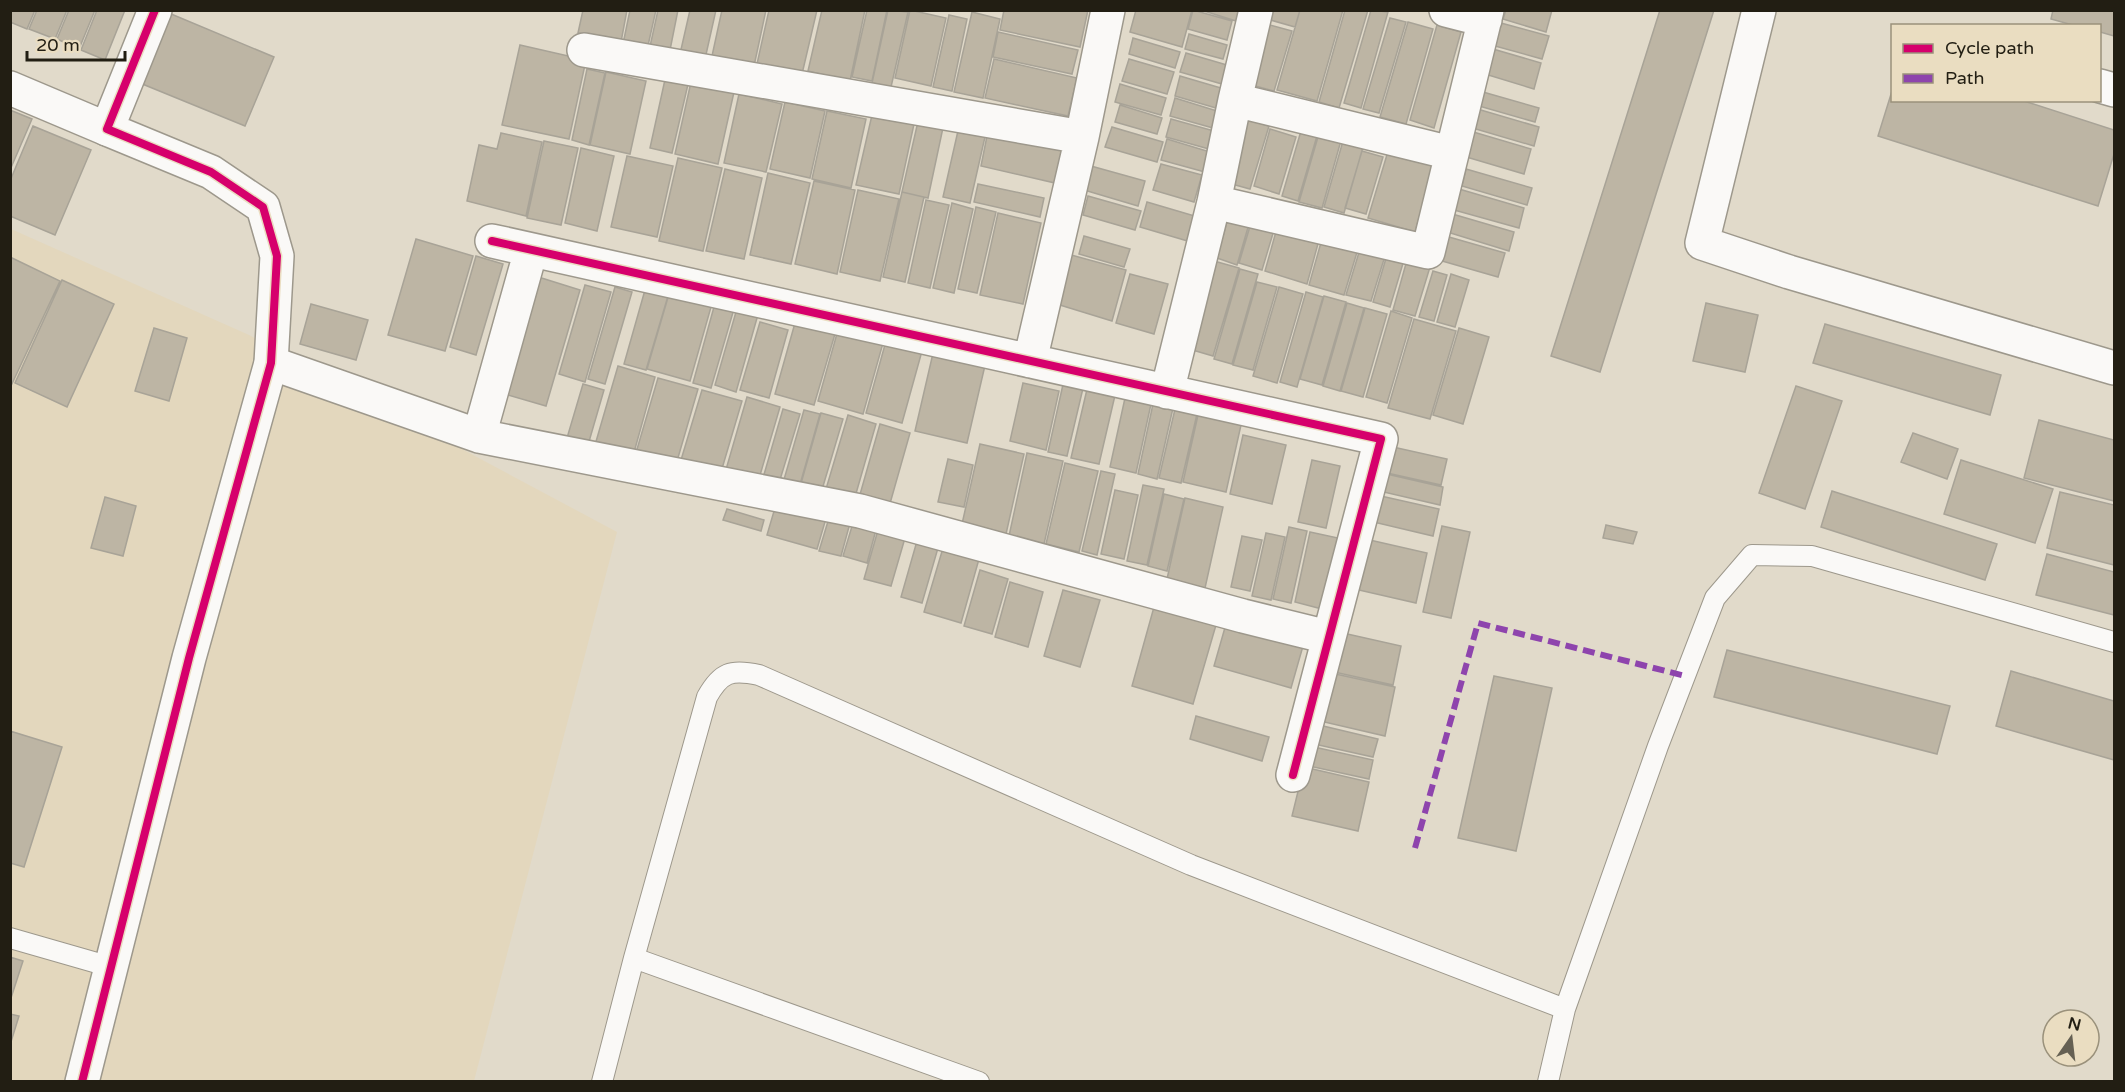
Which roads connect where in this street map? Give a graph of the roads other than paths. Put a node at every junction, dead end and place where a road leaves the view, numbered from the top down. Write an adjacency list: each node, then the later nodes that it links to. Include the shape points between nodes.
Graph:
1 (155, 10): 10 (street)
2 (1108, 10): 11 (street)
3 (1257, 10): 9 (street)
4 (1446, 10): 6 (street)
5 (1759, 10): 18 (street, via 1702,243)
6 (1486, 15): 12 (street)
7 (584, 50): 11 (street)
8 (10, 88): 10 (street)
9 (1235, 100): 12 (street); 13 (street)
10 (107, 129): 17 (street, via 211,172 263,207 277,255)
11 (1082, 137): 16 (street)
12 (1451, 153): 13 (street, via 1428,252)
13 (1214, 202): 19 (street)
14 (492, 242): 15 (street)
15 (531, 250): 16 (street); 20 (street)
16 (1030, 361): 19 (street)
17 (271, 363): 20 (street); 26 (street, via 189,658)
18 (2115, 368)
19 (1167, 392): 21 (street, via 1381,440)
20 (479, 435): 21 (street, via 860,511)
21 (1328, 637): 23 (street)
22 (2115, 642): 27 (lane, via 1812,556 1752,555 1715,598)
23 (1293, 775)
24 (10, 938): 26 (lane)
25 (634, 958): 27 (lane, via 707,698 726,674 741,671 759,675 1191,865); 29 (lane); 30 (lane)
26 (111, 967): 28 (street)
27 (1565, 1009): 31 (lane)
28 (82, 1082)
29 (602, 1082)
30 (979, 1082)
31 (1548, 1082)

